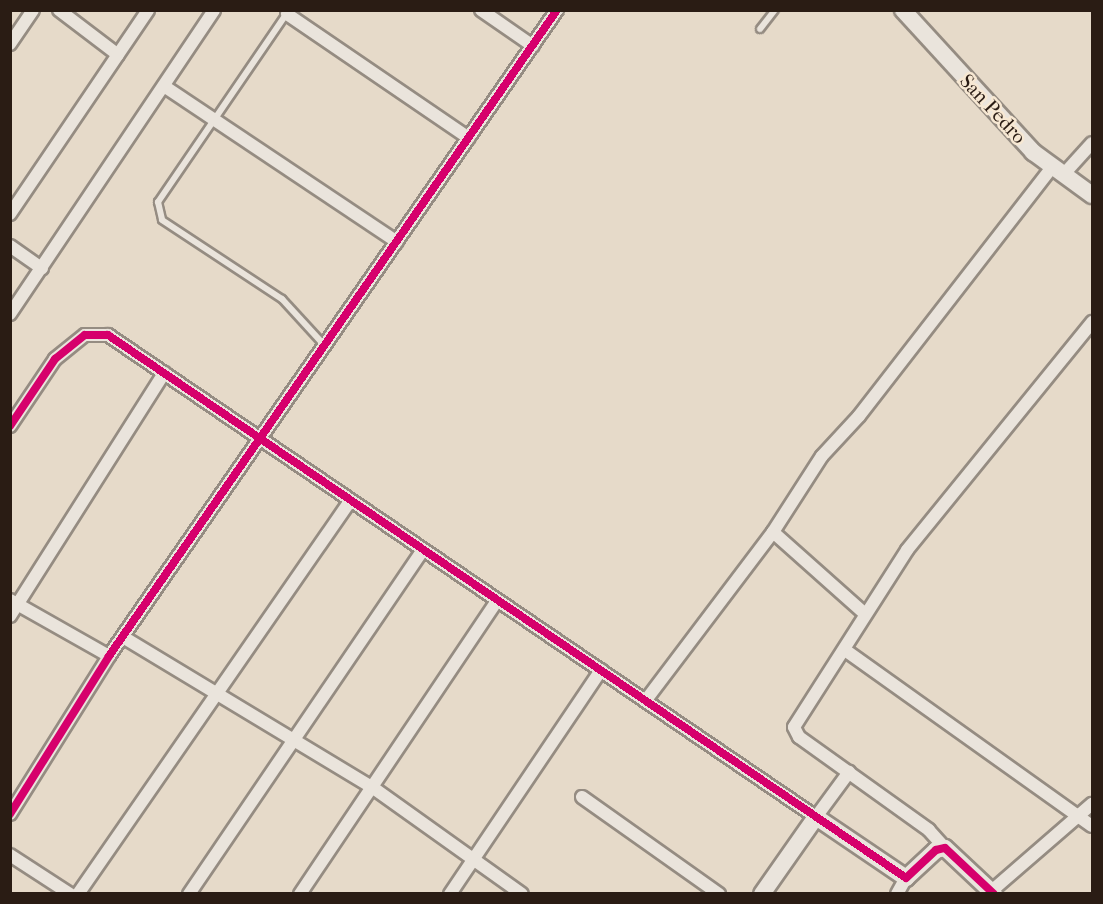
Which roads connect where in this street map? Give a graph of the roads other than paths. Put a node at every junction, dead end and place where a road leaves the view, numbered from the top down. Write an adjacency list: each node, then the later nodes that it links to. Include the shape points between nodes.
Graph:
1 (33, 10): 11 (street)
2 (59, 10): 13 (street)
3 (148, 10): 13 (street)
4 (214, 10): 14 (street)
5 (481, 10): 12 (street)
6 (557, 10): 12 (street)
7 (775, 10): 10 (lane)
8 (903, 10): 18 (street, San Pedro, via 1032,152)
9 (288, 12): 15 (lane); 16 (street)
10 (760, 28)
11 (10, 44)
12 (532, 46): 16 (street)
13 (118, 54): 20 (street)
14 (164, 86): 15 (street); 23 (street)
15 (214, 120): 21 (street); 26 (lane, via 158,202 162,220 282,299)
16 (469, 138): 21 (street)
17 (1092, 143): 18 (street)
18 (1058, 171): 19 (street, San Pedro); 31 (street, via 822,456)
19 (1092, 195)
20 (10, 214)
21 (397, 243): 26 (street)
22 (10, 246): 23 (street)
23 (42, 268): 24 (street)
24 (10, 314)
25 (1092, 322): 35 (street, via 907,550)
26 (326, 346): 29 (street)
27 (164, 373): 28 (street, via 108,335 85,335 56,359); 29 (street); 34 (street)
28 (10, 426)
29 (261, 440): 30 (street); 37 (street)
30 (350, 501): 32 (street); 41 (street)
31 (773, 532): 35 (street); 42 (street)
32 (422, 551): 33 (street); 43 (street)
33 (497, 601): 40 (street); 45 (street)
34 (14, 602): 36 (street); 39 (street)
35 (865, 614): 38 (street)
36 (10, 616)
37 (123, 637): 39 (street); 41 (street)
38 (844, 650): 44 (street, via 794,727 799,737); 50 (street)
39 (109, 657): 48 (street)
40 (601, 670): 42 (street); 54 (street)
41 (217, 693): 43 (street); 58 (street)
42 (646, 700): 49 (street)
43 (296, 739): 45 (street); 59 (street)
44 (849, 772): 49 (street); 52 (street, via 929,830)
45 (372, 787): 54 (street); 60 (street)
46 (582, 797): 63 (street)
47 (1092, 804): 50 (street)
48 (10, 814)
49 (816, 817): 55 (street); 64 (street)
50 (1077, 817): 51 (street); 56 (street)
51 (1092, 826)
52 (945, 848): 55 (street, via 936,850); 56 (street)
53 (10, 855): 57 (street)
54 (475, 857): 61 (street); 62 (street)
55 (906, 878): 65 (street)
56 (991, 892)
57 (70, 894)
58 (78, 894)
59 (189, 894)
60 (300, 894)
61 (450, 894)
62 (522, 894)
63 (719, 894)
64 (762, 894)
65 (897, 894)

